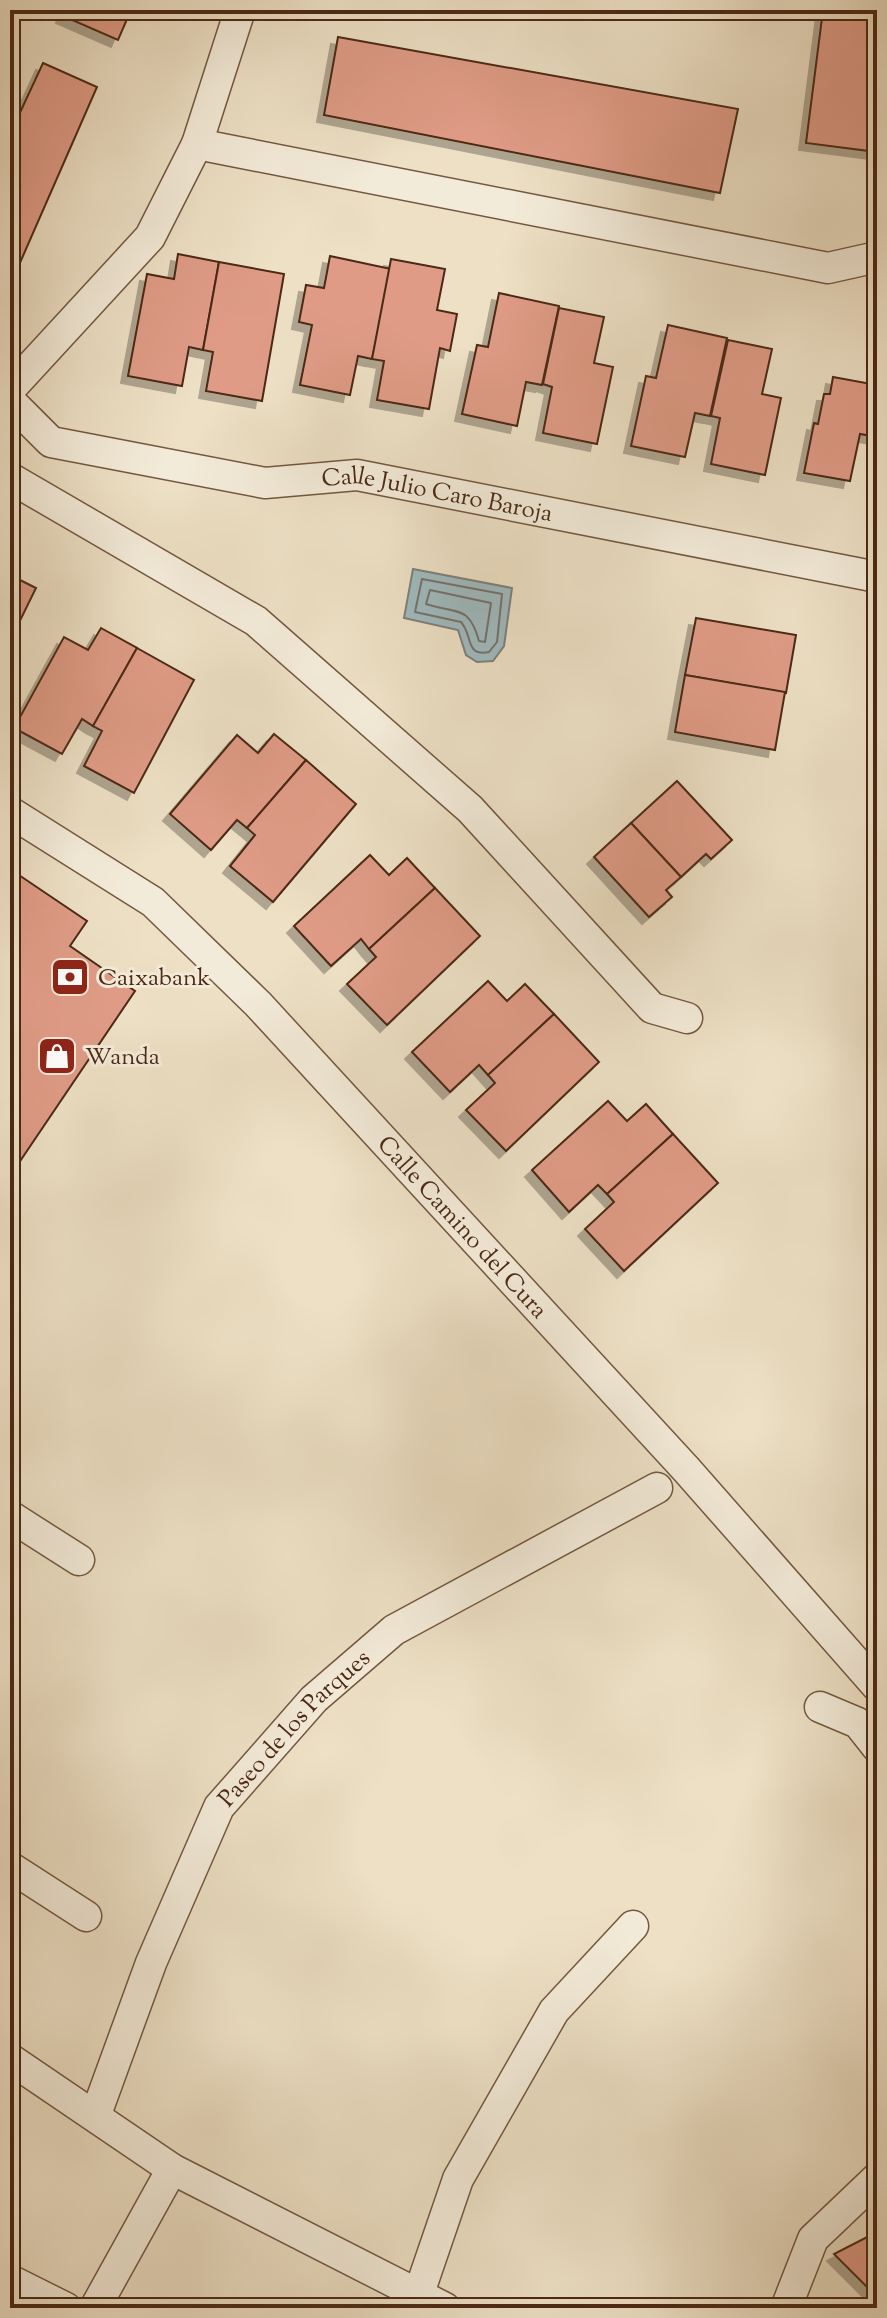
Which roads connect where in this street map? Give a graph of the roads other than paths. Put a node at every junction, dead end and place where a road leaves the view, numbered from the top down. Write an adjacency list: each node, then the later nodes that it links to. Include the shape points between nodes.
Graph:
1 (240, 10): 2 (street)
2 (197, 144): 3 (street, via 828,268); 4 (street, via 150,237)
3 (877, 257)
4 (10, 389)
5 (10, 401): 7 (street, Calle Julio Caro Baroja, via 51,442 265,483 357,475)
6 (10, 478): 9 (street, via 256,621 470,809 652,1008)
7 (877, 577)
8 (10, 812): 13 (street, Calle Camino del Cura, via 153,902 258,1004 686,1469)
9 (687, 1018)
10 (657, 1488): 20 (street, Paseo de los Parques, via 394,1630 314,1699 219,1807 151,1963)
11 (10, 1516): 12 (street)
12 (79, 1560)
13 (877, 1686)
14 (820, 1707): 15 (street, via 858,1723)
15 (877, 1747)
16 (10, 1867): 17 (street)
17 (86, 1916)
18 (633, 1926): 24 (street, via 554,2011 458,2179)
19 (10, 2059): 20 (street)
20 (96, 2114): 21 (street)
21 (172, 2169): 24 (street); 26 (street)
22 (877, 2178): 27 (street, via 813,2239)
23 (10, 2280): 25 (street)
24 (431, 2302)
25 (66, 2308)
26 (95, 2308)
27 (786, 2308)

